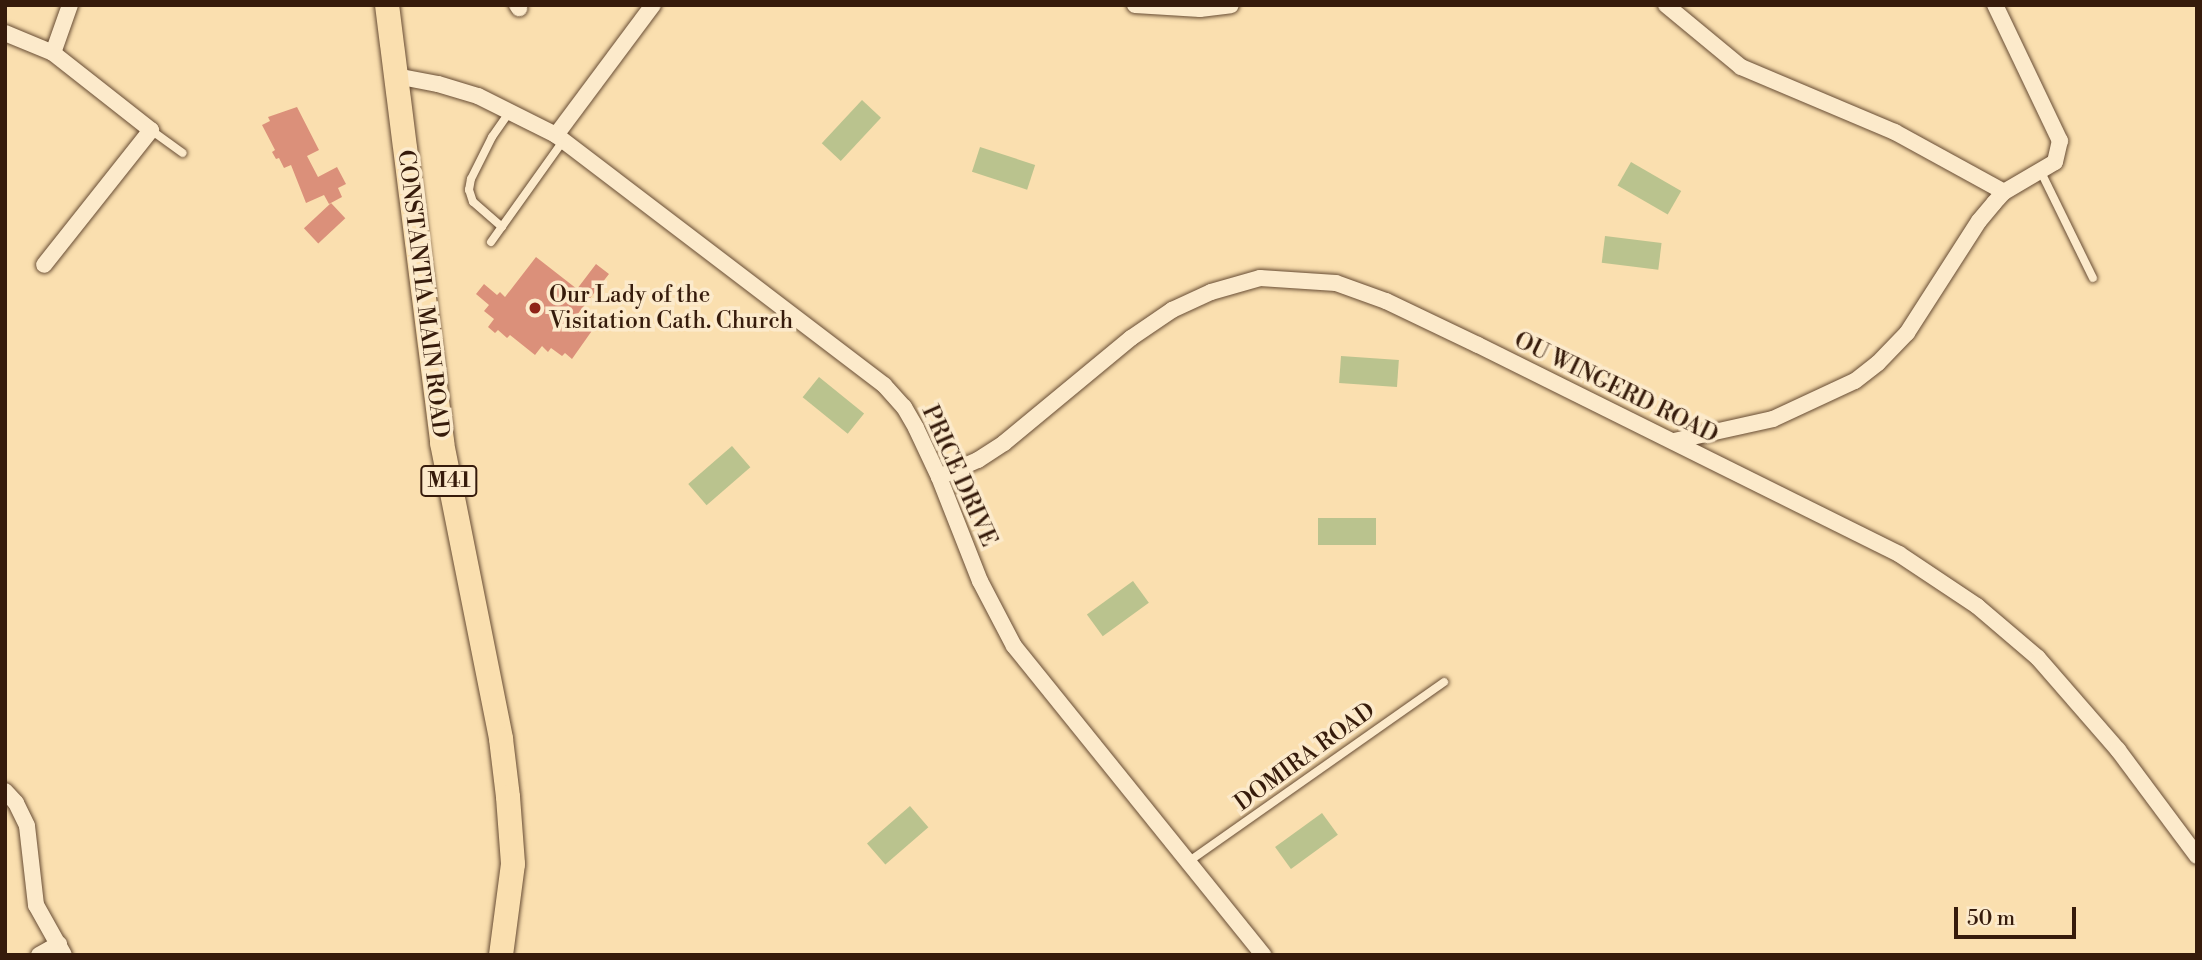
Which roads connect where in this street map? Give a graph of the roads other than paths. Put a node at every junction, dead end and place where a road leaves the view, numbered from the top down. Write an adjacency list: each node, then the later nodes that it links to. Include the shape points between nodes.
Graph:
1 (70, 5): 9 (street)
2 (387, 5): 10 (main road, CONSTANTIA MAIN ROAD / M41)
3 (653, 5): 13 (street)
4 (1135, 5): 5 (street, via 1200,9)
5 (1231, 5)
6 (1666, 5): 16 (street, via 1741,67 1895,132)
7 (1995, 5): 15 (street, via 2060,141 2055,162)
8 (5, 33): 9 (street)
9 (52, 53): 12 (street)
10 (396, 76): 11 (street, PRICE DRIVE, via 438,84); 29 (main road, CONSTANTIA MAIN ROAD / M41, via 442,443 501,740 508,797 513,864)
11 (510, 111): 13 (street, PRICE DRIVE); 17 (lane, via 492,137 469,190 473,202)
12 (151, 130): 14 (lane); 19 (street)
13 (560, 138): 17 (lane); 22 (street, PRICE DRIVE, via 884,385 904,407)
14 (183, 153)
15 (2041, 172): 16 (street); 20 (lane)
16 (2004, 192): 21 (street, via 1979,221 1907,333 1855,381 1773,419)
17 (502, 227): 18 (lane)
18 (491, 242)
19 (44, 264)
20 (2093, 278)
21 (1674, 441): 22 (street, OU WINGERD ROAD, via 1386,301 1336,283 1279,277 1238,283 1172,310 1004,443); 25 (street, OU WINGERD ROAD, via 1868,537 1977,606 2058,679)
22 (939, 477): 26 (street, PRICE DRIVE, via 980,581 1014,646)
23 (1444, 682): 26 (lane, DOMIRA ROAD)
24 (5, 791): 27 (street, via 27,826 33,896)
25 (2197, 856)
26 (1188, 862): 30 (street, PRICE DRIVE)
27 (62, 950): 28 (street)
28 (39, 955)
29 (501, 955)
30 (1263, 955)

